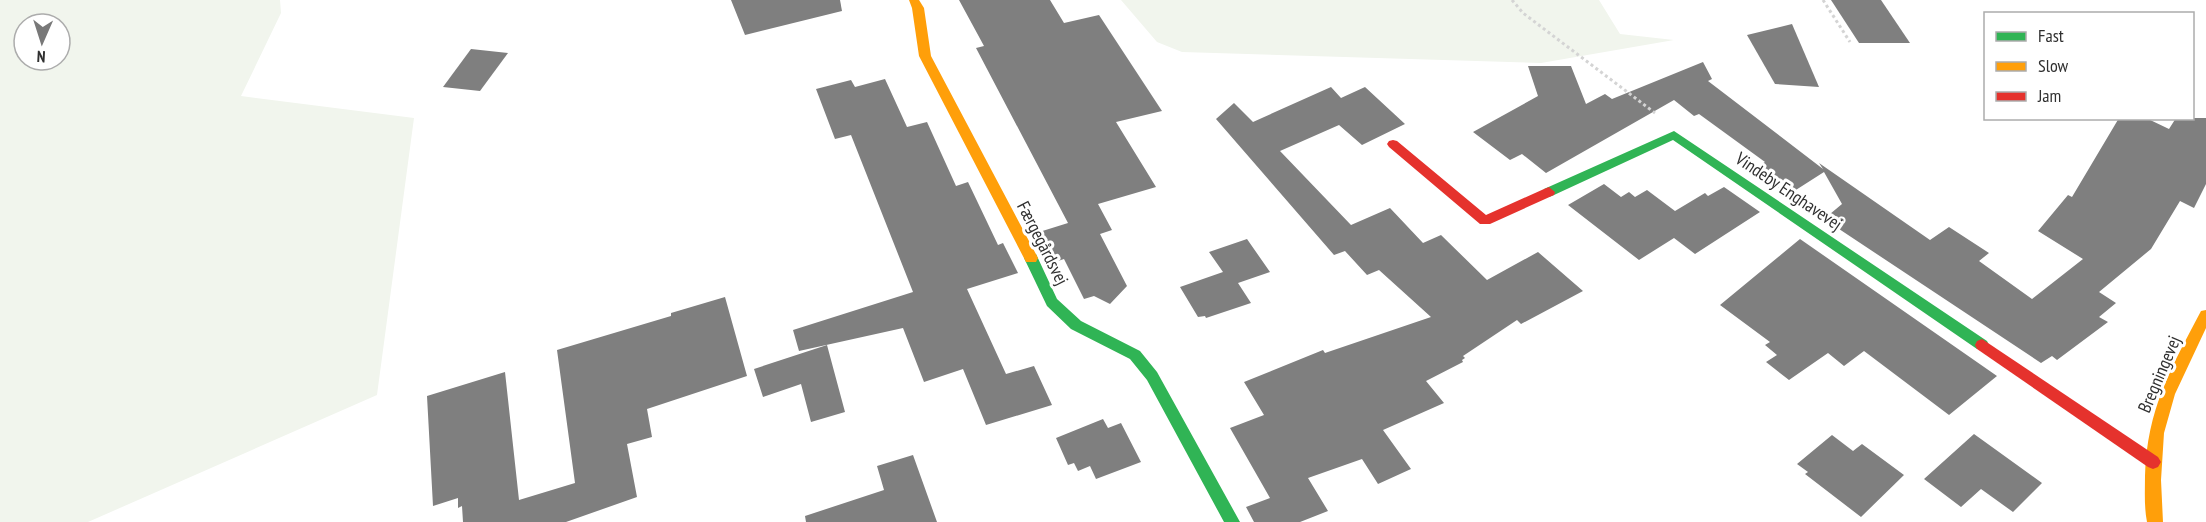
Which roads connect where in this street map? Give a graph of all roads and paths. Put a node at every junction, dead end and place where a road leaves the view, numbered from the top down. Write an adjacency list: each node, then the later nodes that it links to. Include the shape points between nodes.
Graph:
1 (914, 0): 9 (street, Færgegårdsvej, via 924,56 1052,302 1076,325 1135,355 1152,376)
2 (1512, 0): 5 (path, via 1523,13 1669,124)
3 (1823, 0): 4 (path)
4 (1850, 42)
5 (1674, 135): 6 (street, via 1485,221); 8 (street, Vindeby Enghavevej)
6 (1393, 144)
7 (2206, 315): 8 (street, Bregningevej, via 2157,420)
8 (2153, 462): 10 (street, Bregningevej)
9 (1232, 522)
10 (2155, 522)

